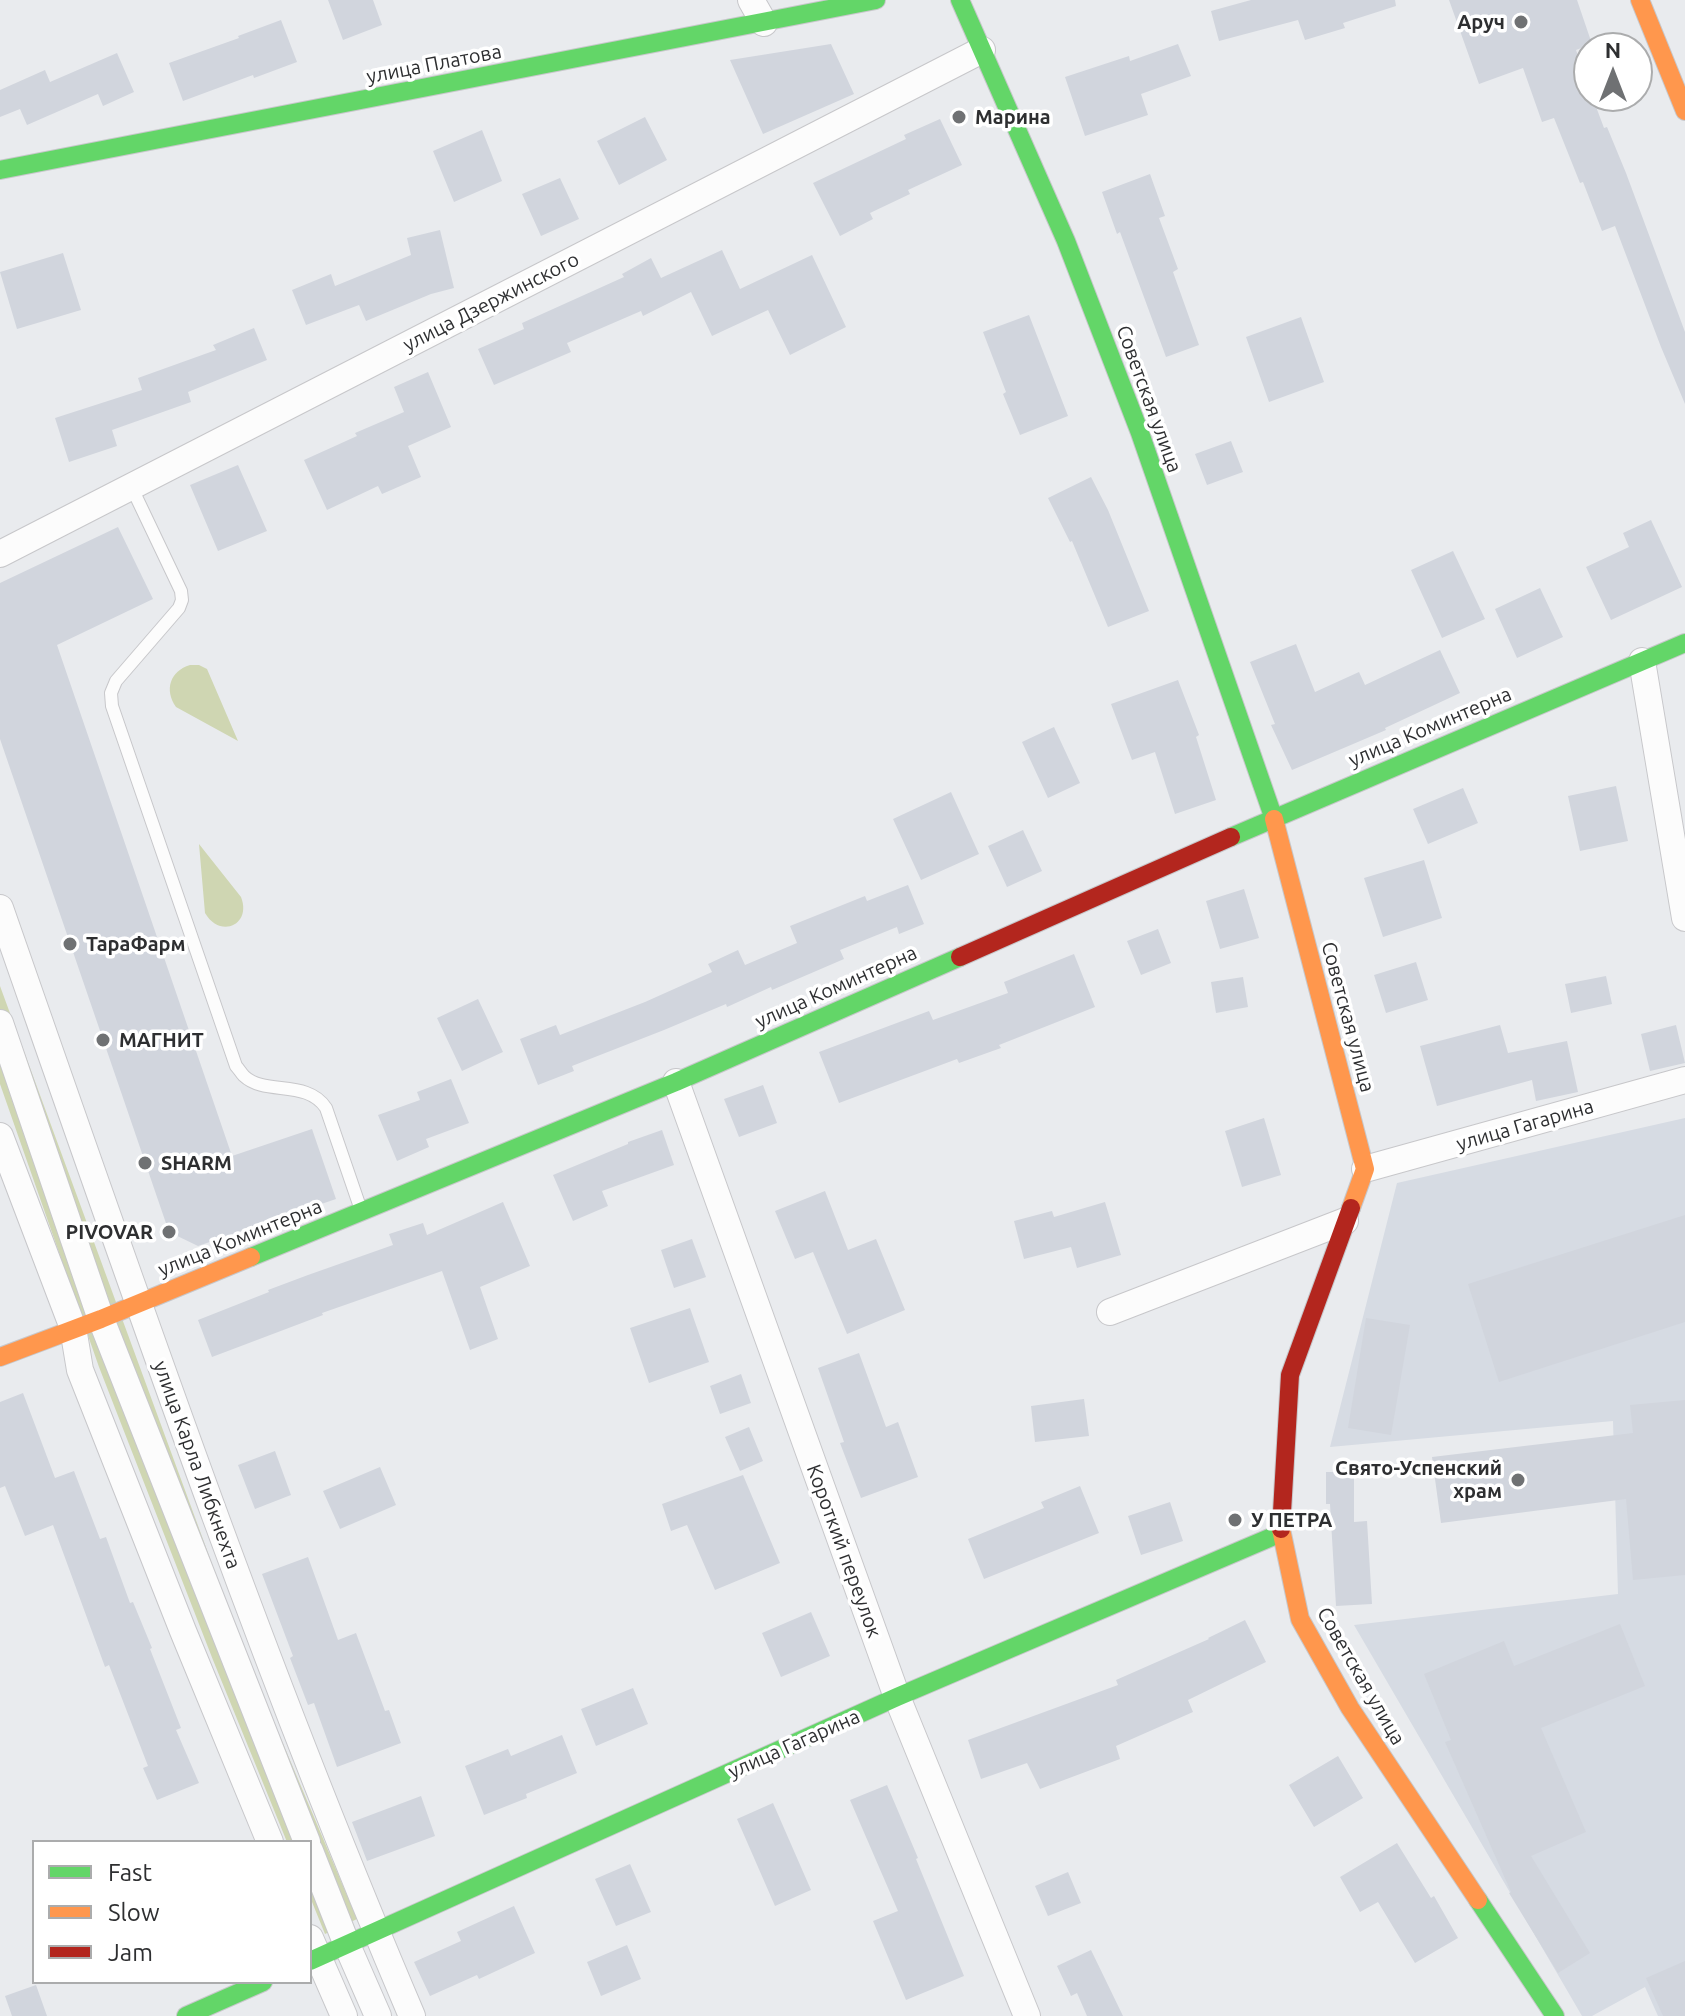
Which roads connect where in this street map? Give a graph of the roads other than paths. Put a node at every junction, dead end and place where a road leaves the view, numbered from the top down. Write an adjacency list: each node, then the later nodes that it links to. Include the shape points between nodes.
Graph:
1 (876, 0): 4 (street, улица Платова)
2 (960, 0): 5 (street, Советская улица)
3 (1640, 0): 6 (street)
4 (757, 11): 7 (street, улица Платова)
5 (982, 50): 8 (street, улица Дзержинского); 12 (street, Советская улица, via 1066,241 1134,418)
6 (1685, 111)
7 (0, 170)
8 (131, 486): 9 (street, улица Дзержинского); 20 (lane, via 182,600 116,681 112,706 236,1066 254,1083 320,1099)
9 (0, 554)
10 (1685, 643): 11 (street, улица Коминтерна)
11 (1642, 661): 12 (street, улица Коминтерна); 14 (street)
12 (1274, 818): 17 (street, улица Коминтерна); 19 (street, Советская улица)
13 (0, 908): 22 (street, улица Карла Либкнехта)
14 (1685, 918)
15 (0, 1023): 24 (street, улица Карла Либкнехта)
16 (1685, 1080): 19 (street, улица Гагарина)
17 (676, 1082): 20 (street, улица Коминтерна); 28 (street, Короткий переулок)
18 (0, 1136): 25 (street)
19 (1365, 1169): 21 (street, Советская улица)
20 (362, 1211): 22 (street, улица Коминтерна)
21 (1345, 1221): 23 (street); 27 (street, Советская улица, via 1290,1375)
22 (138, 1303): 24 (street, улица Коминтерна); 32 (street, улица Карла Либкнехта, via 241,1587)
23 (1110, 1312)
24 (101, 1319): 25 (street, улица Коминтерна); 30 (street, улица Карла Либкнехта)
25 (73, 1328): 26 (street, улица Коминтерна); 29 (street, via 80,1370)
26 (0, 1357)
27 (1281, 1533): 28 (street, улица Гагарина); 41 (street, Советская улица, via 1300,1619 1343,1695)
28 (897, 1697): 32 (street, улица Гагарина); 40 (street, Короткий переулок)
29 (269, 1840)
30 (306, 1840)
31 (312, 1856): 33 (street)
32 (376, 1933): 33 (street, улица Гагарина); 39 (street, улица Карла Либкнехта)
33 (347, 1945): 34 (street, улица Гагарина); 38 (street)
34 (313, 1952): 37 (street)
35 (258, 1984): 36 (street)
36 (186, 2016)
37 (344, 2016)
38 (378, 2016)
39 (412, 2016)
40 (1027, 2016)
41 (1555, 2016)

